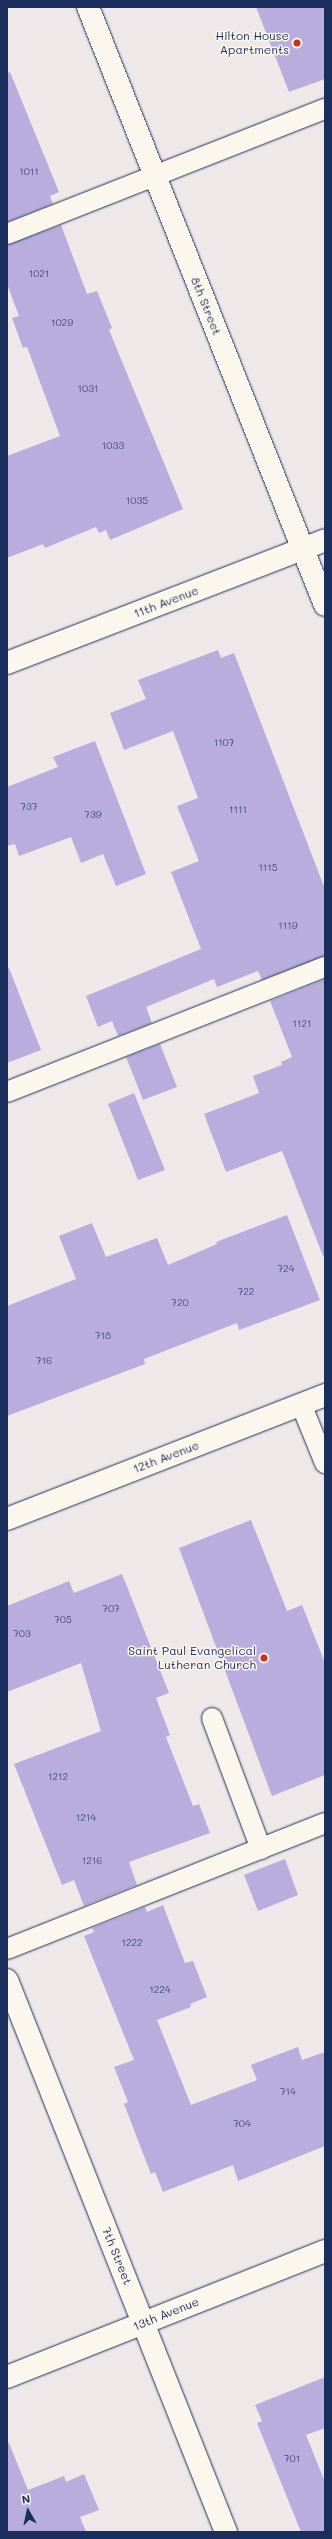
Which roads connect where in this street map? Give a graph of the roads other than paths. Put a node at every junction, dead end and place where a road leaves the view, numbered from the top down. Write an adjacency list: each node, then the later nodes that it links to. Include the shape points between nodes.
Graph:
1 (88, 7): 3 (street, 8th Street)
2 (325, 108): 3 (lane)
3 (154, 175): 4 (lane); 6 (street, 8th Street)
4 (7, 234)
5 (325, 540): 6 (street, 11th Avenue)
6 (303, 548): 7 (street, 8th Street); 8 (street, 11th Avenue)
7 (325, 605)
8 (7, 664)
9 (325, 967): 10 (lane)
10 (7, 1092)
11 (325, 1395): 12 (street, 12th Avenue)
12 (301, 1404): 13 (lane); 14 (street, 12th Avenue)
13 (325, 1463)
14 (7, 1519)
15 (212, 1718): 17 (lane)
16 (325, 1823): 17 (lane)
17 (261, 1849): 18 (lane)
18 (7, 1949)
19 (7, 1980): 21 (street, 7th Street)
20 (325, 2251): 21 (street, 13th Avenue)
21 (144, 2322): 22 (street, 13th Avenue); 23 (street, 7th Street)
22 (7, 2377)
23 (226, 2532)

